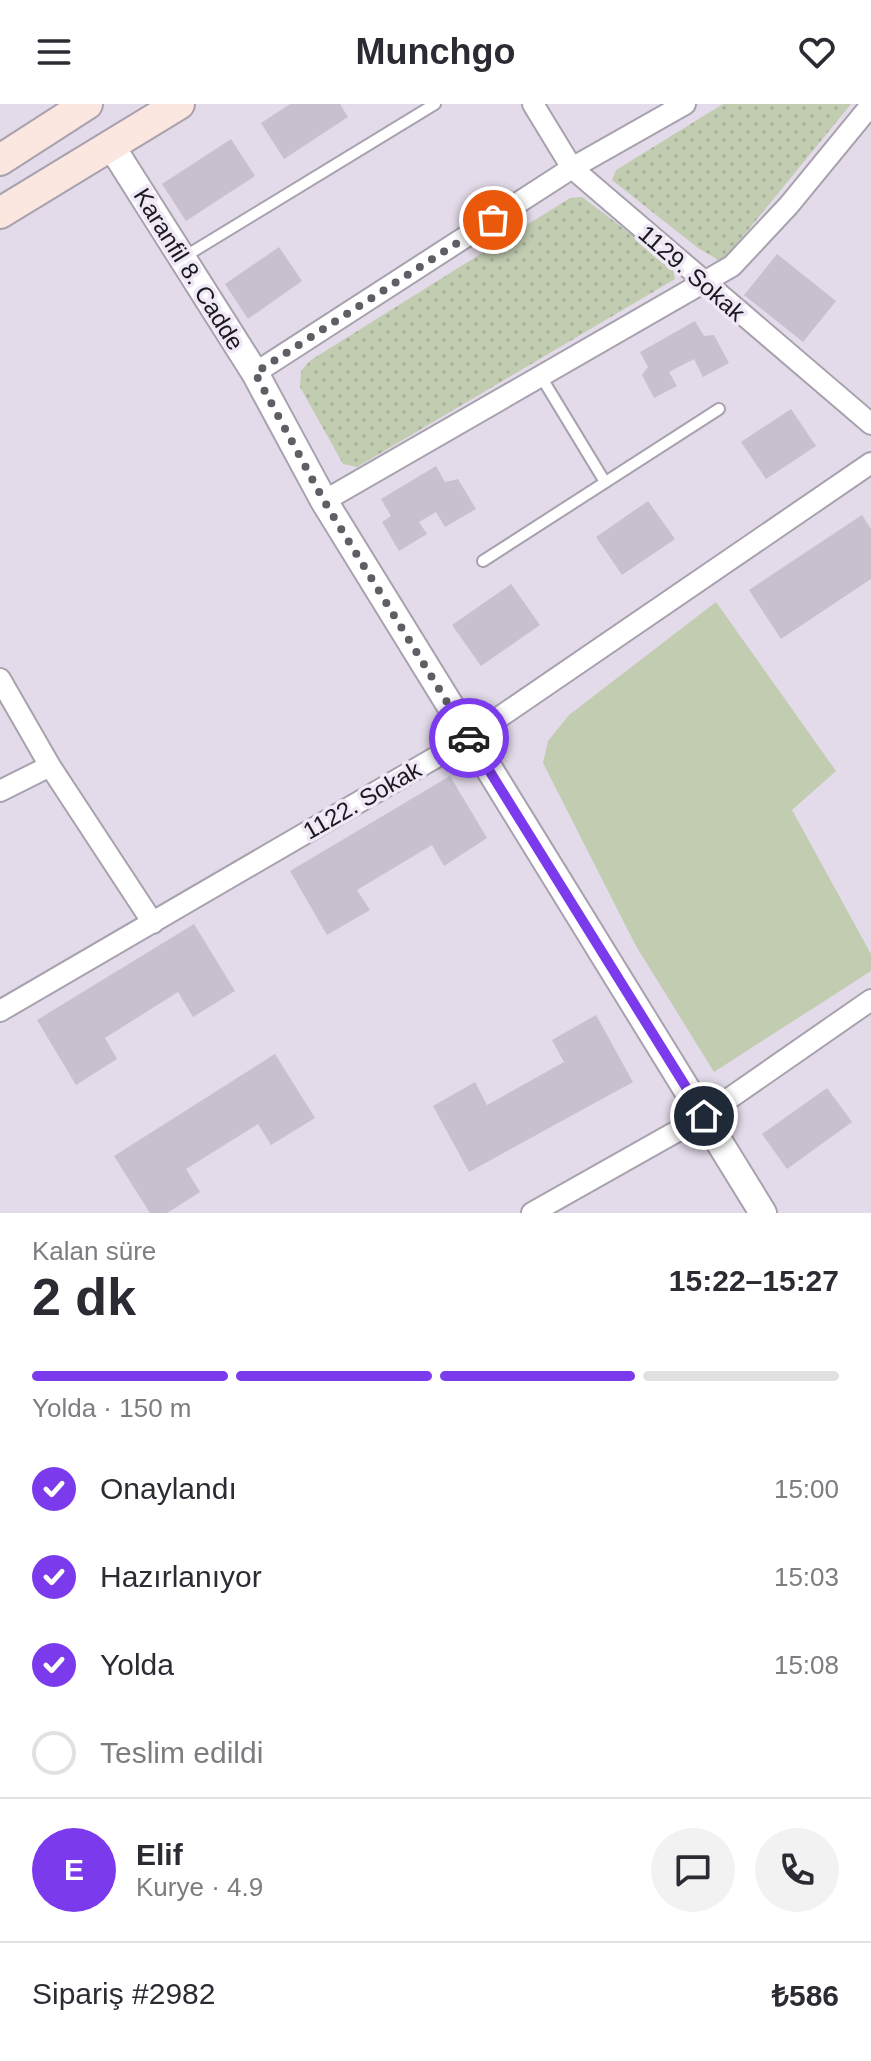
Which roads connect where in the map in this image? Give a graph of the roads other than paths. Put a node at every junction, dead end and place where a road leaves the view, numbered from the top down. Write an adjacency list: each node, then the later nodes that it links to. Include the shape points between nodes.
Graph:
1 (179, 104): 7 (main road)
2 (435, 104): 11 (lane)
3 (533, 104): 9 (street, 1129. Sokak)
4 (685, 104): 9 (street)
5 (871, 105): 12 (street, via 732,266)
6 (80, 106): 8 (main road)
7 (112, 147): 10 (main road); 11 (street, Karanfil 8. Cadde)
8 (0, 160)
9 (572, 168): 12 (street, 1129. Sokak); 13 (street)
10 (0, 213)
11 (183, 258): 13 (street, Karanfil 8. Cadde)
12 (701, 282): 14 (street); 16 (street, 1129. Sokak)
13 (255, 373): 19 (street, Karanfil 8. Cadde)
14 (540, 374): 18 (lane); 19 (street)
15 (719, 409): 18 (lane)
16 (871, 424)
17 (871, 463): 22 (street, 1122. Sokak)
18 (605, 482): 20 (lane)
19 (324, 501): 22 (street, Karanfil 8. Cadde)
20 (483, 561)
21 (0, 679): 23 (street)
22 (469, 738): 25 (street, 1122. Sokak); 28 (street, Karanfil 8. Cadde)
23 (50, 766): 24 (street); 25 (street)
24 (0, 791)
25 (153, 923): 27 (street, 1122. Sokak)
26 (871, 1000): 28 (street)
27 (0, 1011)
28 (704, 1116): 29 (street); 30 (street, Karanfil 8. Cadde)
29 (532, 1213)
30 (763, 1213)

